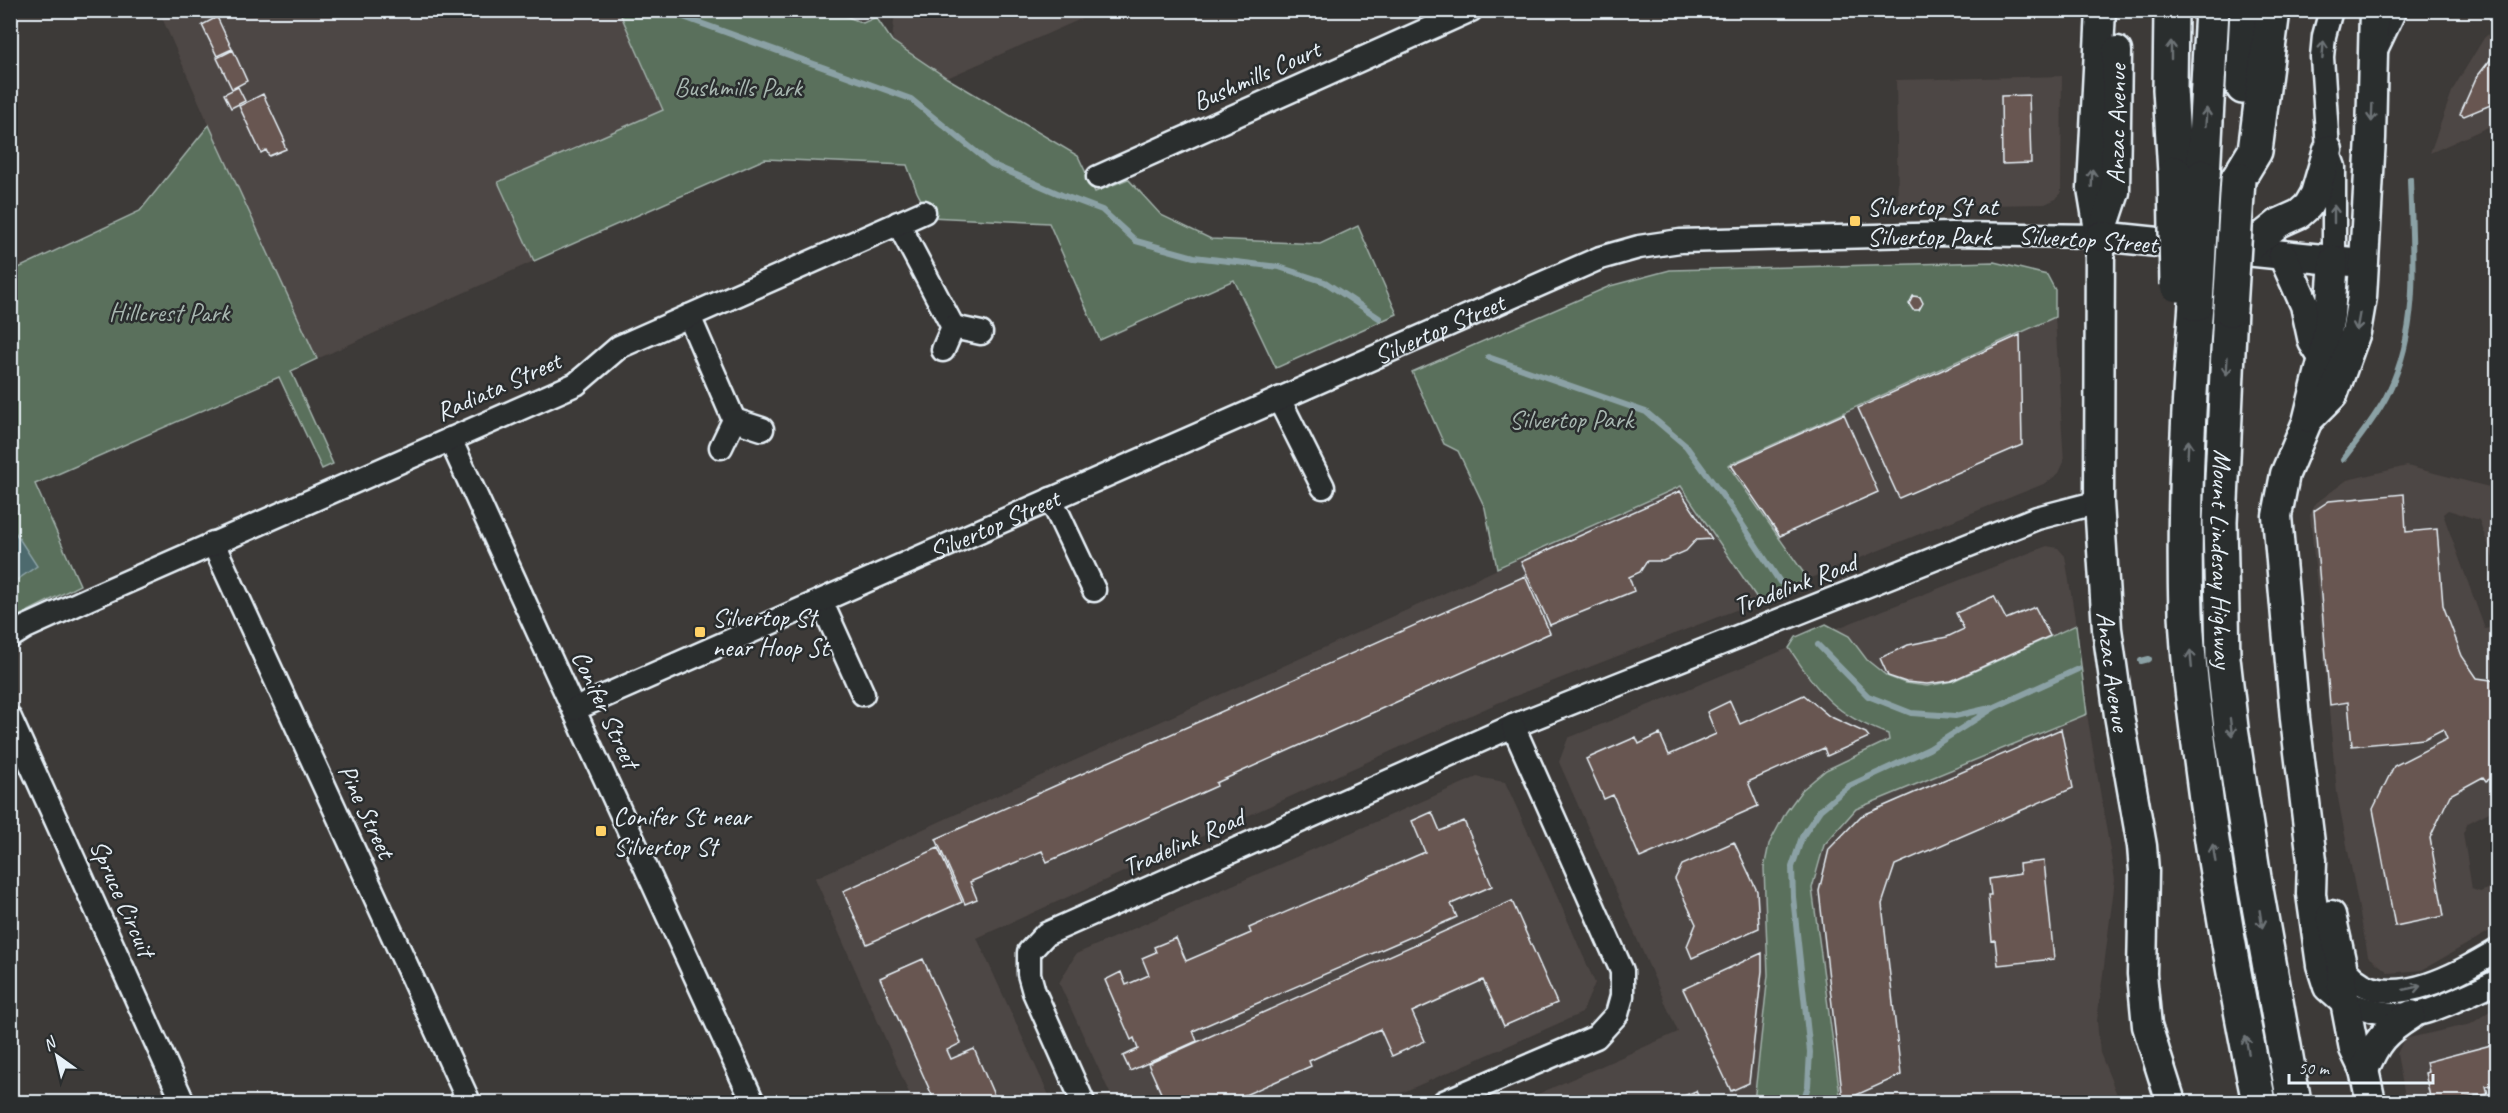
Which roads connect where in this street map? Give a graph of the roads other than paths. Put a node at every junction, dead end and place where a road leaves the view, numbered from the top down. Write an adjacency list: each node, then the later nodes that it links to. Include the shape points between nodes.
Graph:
1 (1471, 10): 14 (street, Bushmills Court)
2 (2101, 10): 18 (main road, Anzac Avenue, one-way to 2, via 2092,188)
3 (2118, 10): 18 (main road, Anzac Avenue, via 2115,192)
4 (2171, 10): 13 (highway, one-way to 4, via 2170,89)
5 (2212, 10): 13 (highway, Mount Lindesay Highway, one-way to 5)
6 (2247, 10): 15 (highway, Mount Lindesay Highway)
7 (2273, 10): 15 (highway, via 2255,151)
8 (2374, 10): 11 (main road, Mount Lindesay Highway)
9 (2396, 10): 11 (street)
10 (2330, 13): 12 (street, Mount Lindesay Highway, one-way to 10, via 2322,57)
11 (2374, 55): 22 (main road, Mount Lindesay Highway, one-way to 22)
12 (2328, 150): 19 (main road, via 2308,206); 21 (street, Mount Lindesay Highway, one-way to 12, via 2334,167)
13 (2189, 174): 58 (highway, Mount Lindesay Highway, one-way to 13, bridge, via 2210,825 2186,614 2192,353 2186,303)
14 (1098, 177)
15 (2238, 179): 59 (highway, Mount Lindesay Highway, one-way to 59, bridge, via 2220,522 2223,658 2254,878)
16 (924, 212): 17 (street, Radiata Street)
17 (898, 223): 23 (street, Radiata Street); 24 (street)
18 (2100, 236): 19 (main road, Silvertop Street); 28 (street, Silvertop Street, via 1951,234 1680,241 1639,247 1600,258); 36 (main road, Anzac Avenue)
19 (2243, 252): 20 (main road, Silvertop Street)
20 (2283, 256): 21 (main road, Silvertop Street); 27 (main road, via 2304,305 2313,342)
21 (2334, 260): 22 (main road, Silvertop Street); 27 (main road, Mount Lindesay Highway)
22 (2365, 264): 30 (main road, Mount Lindesay Highway, one-way to 30, via 2356,332 2346,363 2333,394)
23 (689, 316): 29 (street); 32 (street, Radiata Street, via 619,347 576,384)
24 (953, 327): 25 (street); 26 (street)
25 (981, 333)
26 (943, 350)
27 (2323, 358): 30 (main road, Mount Lindesay Highway)
28 (1279, 399): 34 (street); 35 (street, Silvertop Street)
29 (734, 420): 31 (street); 33 (street)
30 (2307, 422): 45 (main road, Mount Lindesay Highway, via 2285,474 2277,516)
31 (762, 429)
32 (450, 439): 37 (street, Radiata Street); 42 (street, Conifer Street)
33 (721, 447)
34 (1323, 487)
35 (1051, 499): 38 (street); 39 (street, Silvertop Street)
36 (2099, 502): 44 (street, Tradelink Road, via 2037,518); 57 (main road, Anzac Avenue, via 2107,628 2142,846 2144,1002 2152,1048)
37 (213, 543): 40 (street, Radiata Street); 53 (street, Pine Street)
38 (1094, 590)
39 (821, 601): 41 (street); 42 (street, Silvertop Street)
40 (10, 637)
41 (863, 694)
42 (575, 709): 54 (street, Conifer Street)
43 (10, 718): 52 (street, Spruce Circuit)
44 (1513, 726): 55 (street, Tradelink Road, via 1046,934 1029,952 1029,974); 56 (street, via 1622,971 1622,996 1617,1014 1596,1037)
45 (2312, 860): 47 (main road, Mount Lindesay Highway, via 2326,887); 49 (main road, Mount Lindesay Highway, via 2311,894 2320,965 2328,987)
46 (2498, 950): 47 (street, one-way to 46, via 2356,980 2400,991 2450,976)
47 (2342, 965): 49 (main road, Mount Lindesay Highway)
48 (2498, 981): 50 (street)
49 (2345, 1002): 50 (street, via 2375,1013); 51 (main road, Mount Lindesay Highway, via 2354,1049)
50 (2410, 1015): 51 (main road, via 2377,1041)
51 (2364, 1070): 60 (main road, Mount Lindesay Highway)
52 (183, 1102)
53 (468, 1102)
54 (753, 1102)
55 (1083, 1102)
56 (1444, 1102)
57 (2171, 1102)
58 (2259, 1102)
59 (2294, 1102)
60 (2371, 1102)

